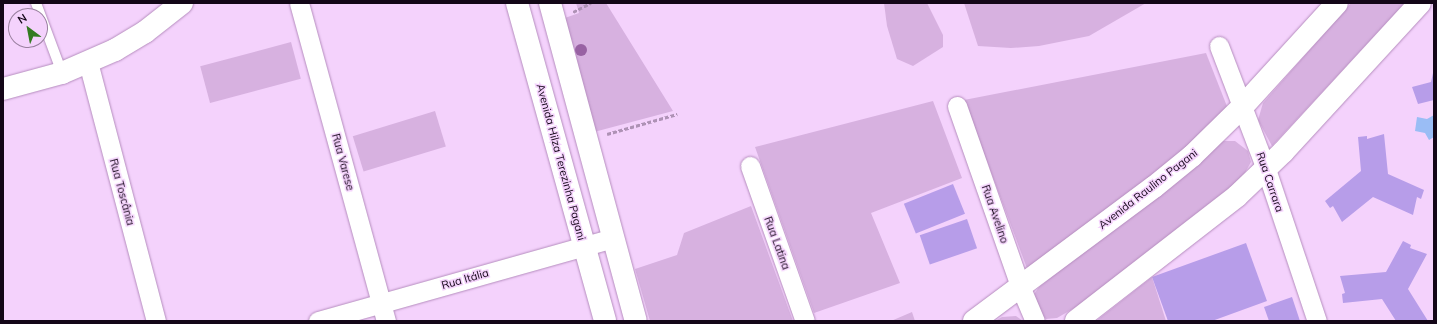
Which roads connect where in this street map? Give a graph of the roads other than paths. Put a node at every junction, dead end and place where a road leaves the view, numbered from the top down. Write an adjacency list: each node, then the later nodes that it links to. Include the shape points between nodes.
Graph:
1 (36, 3): 10 (lane)
2 (182, 3): 9 (main road, via 145,32)
3 (299, 3): 19 (street, Rua Varese)
4 (517, 3): 17 (main road, Avenida Hilza Terezinha Pagani)
5 (550, 3): 16 (main road)
6 (1337, 3): 13 (main road, Avenida Raulino Pagani)
7 (1420, 3): 15 (main road)
8 (1218, 46): 13 (street, Rua Carrara)
9 (88, 62): 10 (main road); 20 (street, Rua Toscânia)
10 (62, 73): 11 (main road)
11 (3, 89)
12 (957, 106): 18 (street, Rua Avelino)
13 (1243, 106): 15 (street, Rua Carrara); 18 (main road, Avenida Raulino Pagani, via 1192,156 1154,187)
14 (750, 166): 25 (street, Rua Latina)
15 (1266, 169): 28 (main road, via 1210,219); 29 (street, Rua Carrara)
16 (613, 238): 17 (street, Rua Itália); 24 (main road)
17 (584, 246): 19 (street, Rua Itália); 23 (main road, Avenida Hilza Terezinha Pagani)
18 (1020, 286): 26 (main road, Avenida Raulino Pagani); 27 (street, Rua Avelino)
19 (381, 302): 21 (street, Rua Itália); 22 (street, Rua Varese)
20 (156, 321)
21 (318, 321)
22 (386, 321)
23 (605, 321)
24 (636, 321)
25 (805, 321)
26 (974, 321)
27 (1035, 321)
28 (1076, 321)
29 (1317, 321)

